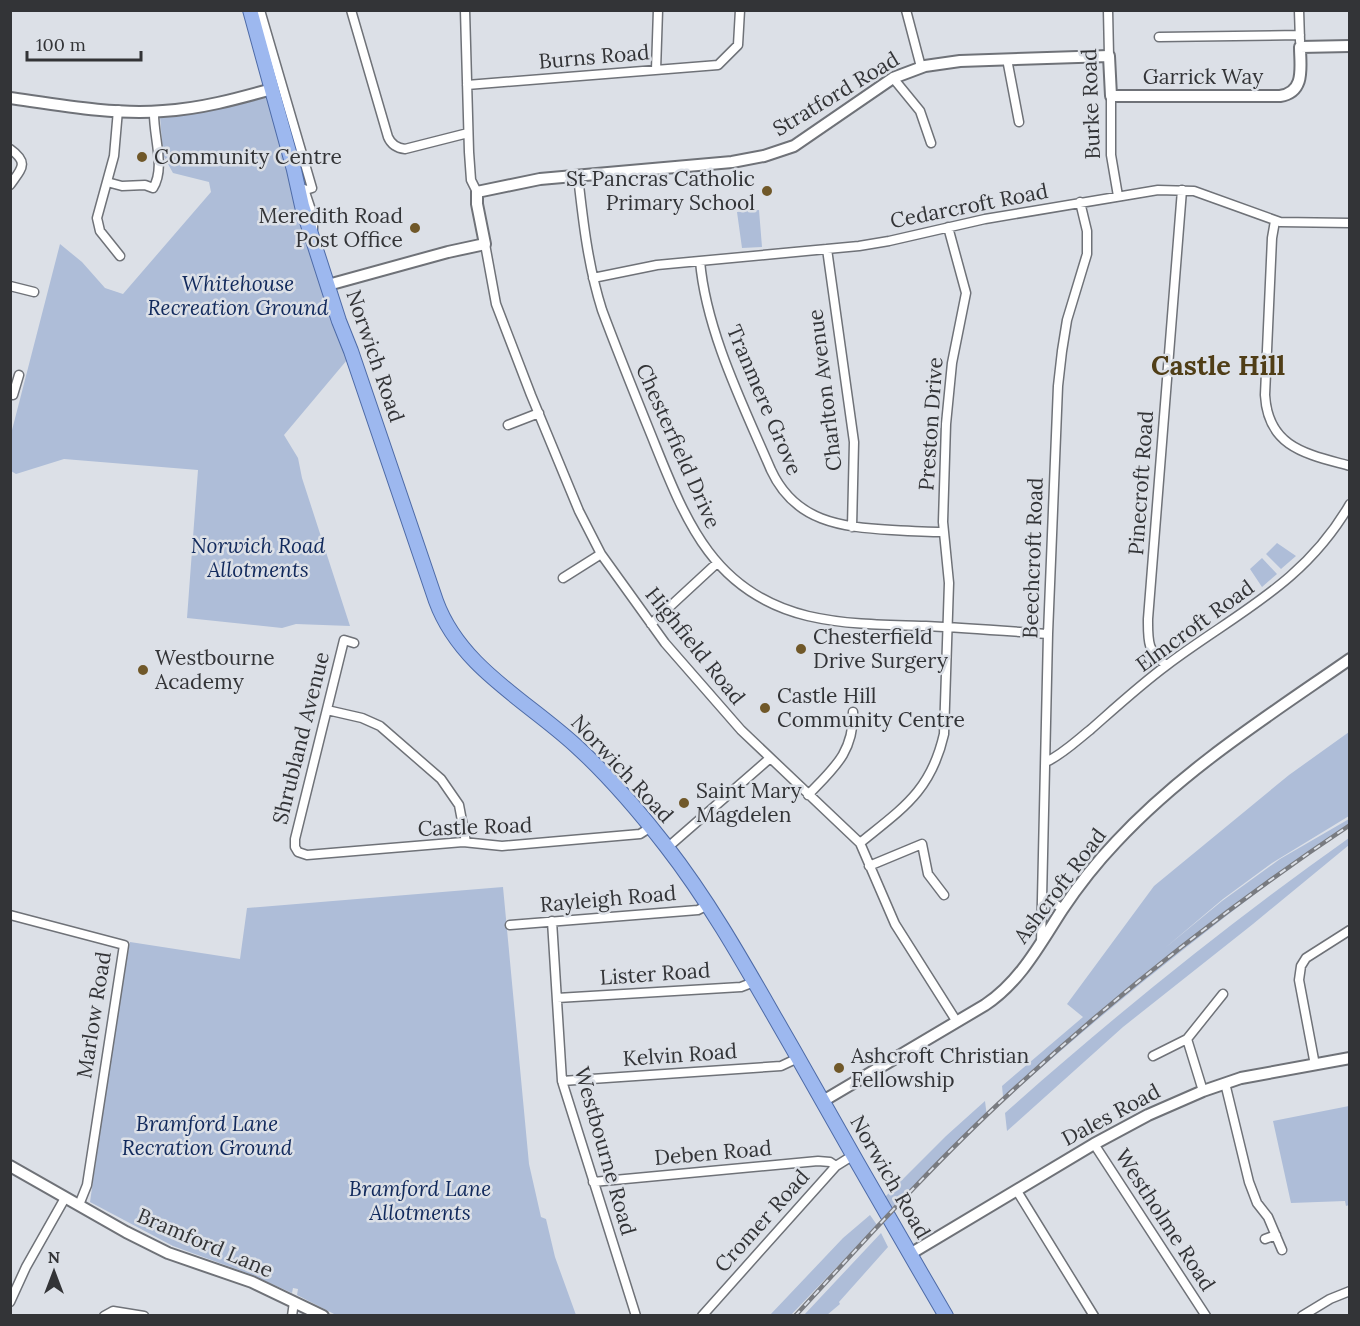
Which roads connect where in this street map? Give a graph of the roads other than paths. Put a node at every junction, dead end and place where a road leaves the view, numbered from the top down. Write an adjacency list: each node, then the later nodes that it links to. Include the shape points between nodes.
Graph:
1 (250, 10): 20 (main road, Norwich Road)
2 (260, 10): 34 (street, Norwich Road, via 312,188)
3 (351, 10): 26 (street, via 392,143 405,149)
4 (465, 10): 19 (street)
5 (658, 10): 17 (street)
6 (740, 10): 17 (street, Burns Road, via 738,45 723,62 715,66)
7 (906, 10): 16 (street)
8 (1108, 10): 14 (street, Burke Road)
9 (1299, 10): 10 (street)
10 (1300, 35): 11 (street); 13 (street)
11 (1159, 37)
12 (1350, 46): 13 (street)
13 (1300, 47): 21 (street, Garrick Way, via 1300,79 1294,91 1280,96)
14 (1109, 56): 15 (street, Stratford Road); 21 (street, Burke Road)
15 (1007, 59): 16 (street, Stratford Road); 25 (street)
16 (921, 67): 18 (street, Stratford Road)
17 (656, 70): 19 (street, Burns Road)
18 (893, 78): 27 (street, via 920,111); 29 (street, Stratford Road, via 794,146 772,154 739,161)
19 (467, 85): 26 (street)
20 (272, 89): 24 (street, via 192,108); 34 (main road, Norwich Road)
21 (1111, 96): 35 (street, Burke Road, via 1112,155)
22 (10, 98): 23 (street)
23 (118, 110): 24 (street); 30 (street, via 116,147)
24 (153, 111): 30 (street, via 160,170 157,182 153,188)
25 (1018, 122)
26 (468, 133): 33 (street, via 471,180)
27 (930, 143)
28 (10, 149): 31 (street, via 21,158 23,166)
29 (578, 176): 33 (street, Stratford Road, via 520,182); 44 (street, Chesterfield Drive)
30 (107, 182): 42 (street, via 97,225)
31 (10, 185)
32 (1182, 190): 35 (street, Cedarcroft Road); 37 (street, Cedarcroft Road); 65 (street, Pinecroft Road, via 1149,619 1150,648)
33 (477, 192): 40 (street)
34 (302, 196): 45 (main road, Norwich Road)
35 (1118, 196): 36 (street, Cedarcroft Road)
36 (1080, 202): 39 (street, Cedarcroft Road); 62 (street, Beechcroft Road, via 1088,243 1061,359)
37 (1275, 221): 38 (street, Cedarcroft Road); 53 (street, via 1265,386 1268,414 1281,436 1298,450)
38 (1350, 223)
39 (948, 227): 41 (street, Cedarcroft Road, via 890,241); 56 (street, Preston Drive, via 966,293 948,405)
40 (485, 244): 45 (street); 51 (street, Highfield Road, via 496,304)
41 (827, 249): 43 (street, Cedarcroft Road); 55 (street, Charlton Avenue, via 854,442)
42 (120, 256)
43 (700, 261): 44 (street, Cedarcroft Road); 55 (street, Tranmere Grove, via 713,329 774,477 804,510 830,523)
44 (592, 278): 58 (street, Chesterfield Drive, via 677,497 698,538)
45 (328, 285): 71 (main road, Norwich Road, via 446,624 472,660 574,744)
46 (10, 286): 47 (street)
47 (34, 292)
48 (19, 375): 49 (street)
49 (13, 384): 50 (street)
50 (13, 394)
51 (538, 413): 52 (street); 57 (street, Highfield Road)
52 (508, 425)
53 (1350, 466)
54 (1350, 504): 65 (street, Elmcroft Road, via 1322,544 1287,580)
55 (852, 527): 56 (street, Tranmere Grove)
56 (943, 532): 61 (street, Preston Drive, via 949,575)
57 (601, 554): 59 (street); 60 (street, Highfield Road)
58 (717, 563): 60 (street); 61 (street, Chesterfield Drive, via 754,594 805,616 849,623)
59 (563, 578)
60 (651, 624): 68 (street, Highfield Road)
61 (947, 627): 62 (street, Chesterfield Drive); 73 (street, Preston Drive, via 944,734 939,754 908,804)
62 (1048, 634): 69 (street, Beechcroft Road)
63 (354, 643): 66 (street, Shrubland Avenue, via 344,640)
64 (1350, 659): 80 (street, Ashcroft Road, via 1224,746 1161,797 1115,843)
65 (1166, 665): 69 (street, Elmcroft Road, via 1066,750)
66 (327, 710): 72 (street, via 380,726 441,778 459,805); 75 (street, Shrubland Avenue, via 295,839)
67 (853, 712): 70 (street, via 846,753)
68 (770, 759): 70 (street, Highfield Road); 74 (street)
69 (1046, 762): 78 (street, Beechcroft Road)
70 (808, 795): 73 (street, Highfield Road)
71 (651, 827): 72 (street, Castle Road, via 640,834 502,846); 74 (main road, Norwich Road)
72 (466, 842): 75 (street, Castle Road, via 308,855)
73 (860, 843): 76 (street, Highfield Road)
74 (667, 848): 79 (main road, Norwich Road)
75 (298, 852)
76 (869, 866): 77 (street, via 922,844 928,874); 89 (street, Highfield Road, via 895,924)
77 (944, 895)
78 (1043, 896): 80 (street); 85 (street, Beechcroft Road)
79 (708, 905): 82 (street, Rayleigh Road, via 698,910); 86 (main road, Norwich Road)
80 (1063, 909): 85 (street, Ashcroft Road)
81 (10, 915): 106 (street, Marlow Road, via 124,945 87,1185)
82 (552, 921): 83 (street, Rayleigh Road); 88 (street, Westbourne Road)
83 (510, 925)
84 (1350, 930): 94 (street, via 1306,958 1301,966 1299,980)
85 (1041, 943): 89 (street, Ashcroft Road, via 1001,994)
86 (754, 982): 88 (street, Lister Road, via 741,987); 92 (main road, Norwich Road)
87 (1223, 994): 90 (street)
88 (557, 998): 95 (street, Westbourne Road)
89 (957, 1022): 98 (street, Ashcroft Road)
90 (1187, 1039): 91 (street); 97 (street)
91 (1152, 1056)
92 (798, 1058): 95 (street, Kelvin Road, via 781,1066); 98 (main road, Norwich Road)
93 (1350, 1058): 94 (street, Dales Road)
94 (1314, 1065): 96 (street, Dales Road)
95 (562, 1081): 103 (street, Westbourne Road)
96 (1224, 1083): 97 (street, Dales Road); 107 (street, via 1249,1182)
97 (1203, 1091): 99 (street, Dales Road)
98 (823, 1101): 100 (main road, Norwich Road)
99 (1094, 1144): 104 (street, Dales Road); 123 (street, Westholme Road)
100 (852, 1156): 102 (street, Cromer Road); 110 (main road, Norwich Road)
101 (10, 1166): 105 (street, Bramford Lane)
102 (836, 1166): 103 (street, Deben Road, via 818,1161); 120 (street, Cromer Road)
103 (593, 1182): 119 (street, Westbourne Road)
104 (1017, 1191): 110 (street, Dales Road); 122 (street)
105 (66, 1198): 106 (street, Bramford Lane); 112 (street)
106 (79, 1205): 113 (street, Bramford Lane, via 168,1253 252,1282)
107 (1276, 1234): 108 (street); 109 (street)
108 (1264, 1239)
109 (1282, 1250)
110 (910, 1254): 121 (main road, Norwich Road)
111 (1350, 1291): 114 (street)
112 (10, 1302)
113 (294, 1302): 117 (street); 118 (street, Bramford Lane)
114 (1315, 1312): 124 (street)
115 (104, 1316): 116 (street, via 113,1311)
116 (144, 1316)
117 (292, 1316)
118 (323, 1316)
119 (636, 1316)
120 (702, 1316)
121 (946, 1316)
122 (1094, 1316)
123 (1206, 1316)
124 (1302, 1316)

